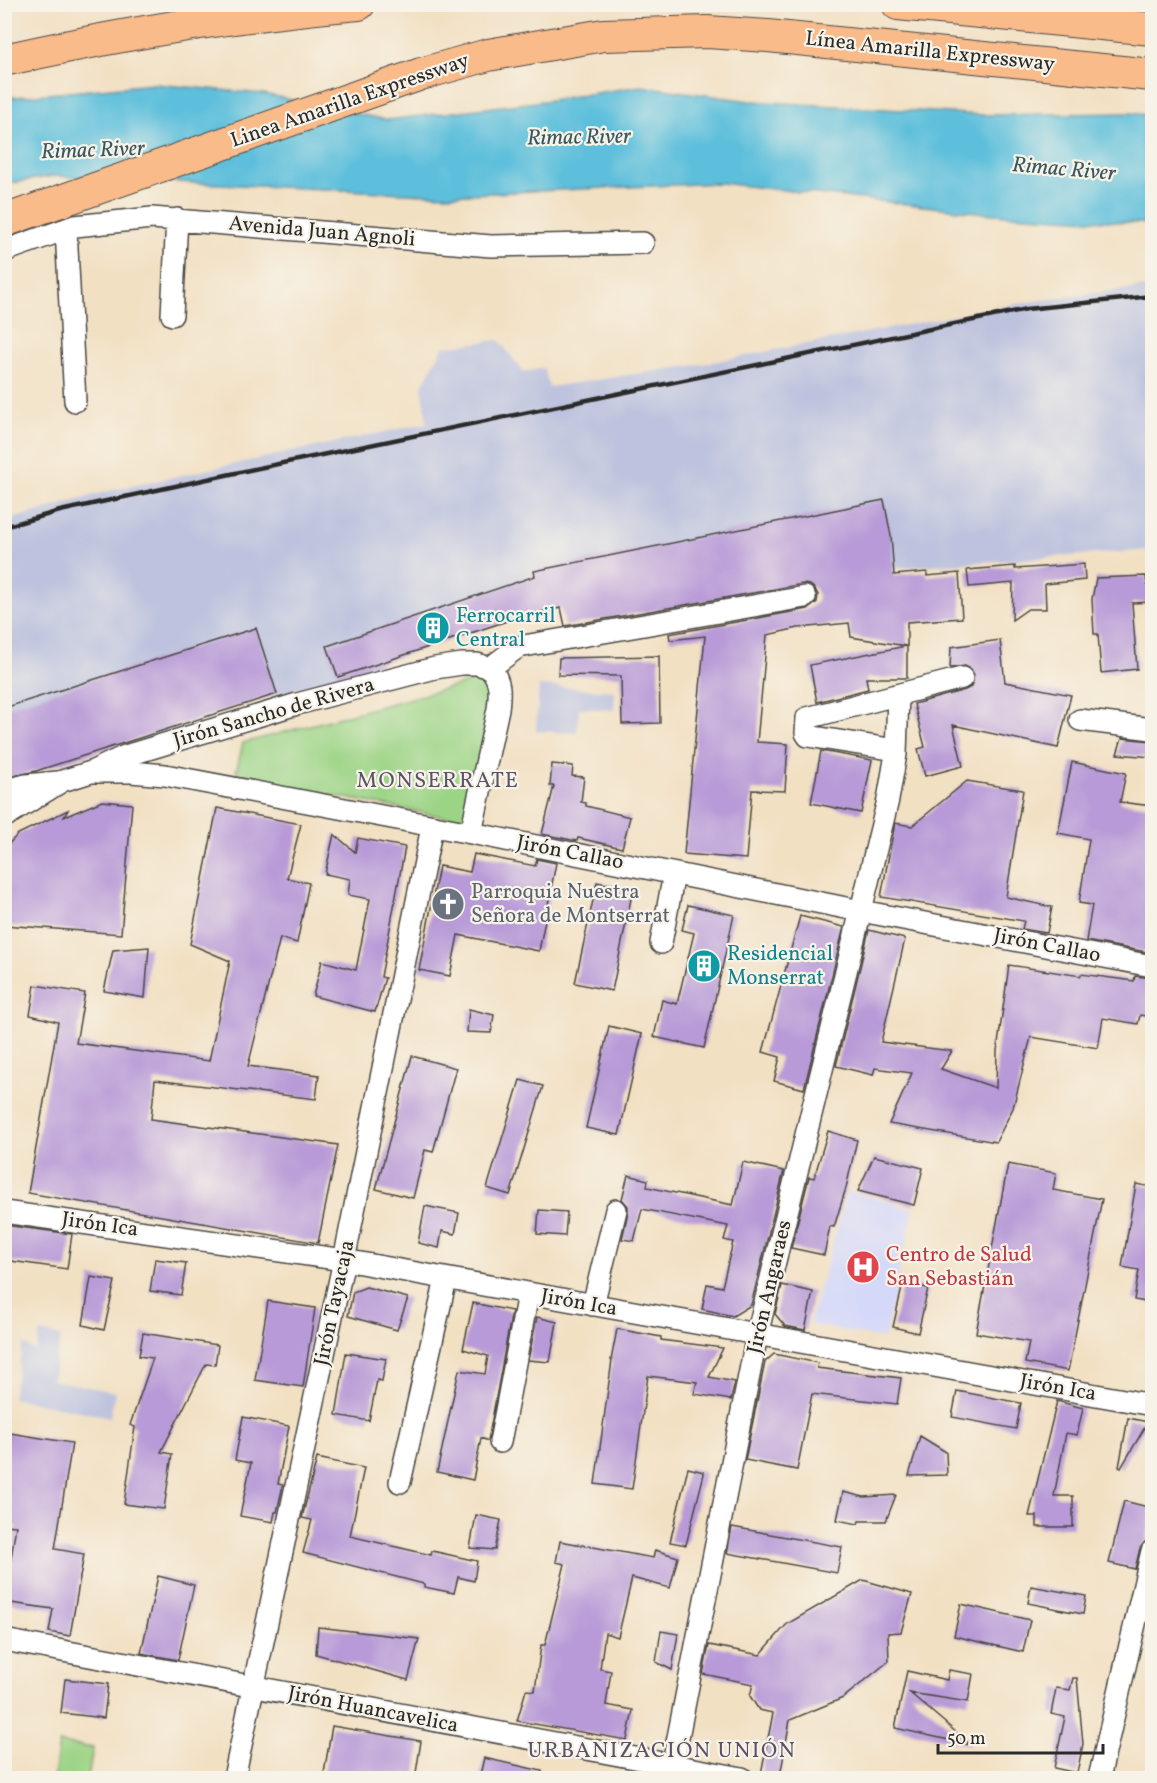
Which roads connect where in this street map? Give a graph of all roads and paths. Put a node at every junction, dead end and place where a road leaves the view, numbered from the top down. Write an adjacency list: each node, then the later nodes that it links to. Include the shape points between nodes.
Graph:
1 (359, 4): 5 (highway, via 154,30)
2 (898, 4): 3 (highway, Línea Amarilla Expressway)
3 (1152, 29)
4 (707, 32): 6 (highway, Línea Amarilla Expressway); 8 (highway, Linea Amarilla Expressway, via 604,35 488,56 410,78)
5 (4, 60)
6 (1152, 75)
7 (177, 219): 9 (street, Avenida Juan Agnoli, via 152,218); 10 (street, Avenida Juan Agnoli, via 490,246); 12 (street)
8 (4, 222)
9 (66, 229): 11 (street, Avenida Juan Agnoli); 13 (street)
10 (643, 243)
11 (4, 251)
12 (172, 315)
13 (75, 401)
14 (804, 597): 15 (street, via 518,647)
15 (490, 668): 21 (street, Jirón Sancho de Rivera, via 462,663 297,705 136,753); 26 (street, via 498,677 498,709)
16 (962, 678): 17 (street)
17 (898, 694): 20 (street, Jirón Angaraes); 20 (street, via 807,718 806,733)
18 (1080, 720): 19 (street)
19 (1152, 729)
20 (896, 750): 28 (street, Jirón Angaraes)
21 (92, 772): 22 (street, Jirón Sancho de Rivera); 25 (street, Jirón Callao, via 165,775)
22 (62, 782): 23 (street, Jirón Sancho de Rivera); 24 (street, Jirón Sancho de Rivera)
23 (4, 791)
24 (4, 817)
25 (432, 827): 26 (street, Jirón Callao); 33 (street, Jirón Tayacaja)
26 (471, 833): 27 (street, Jirón Callao)
27 (674, 874): 28 (street, Jirón Callao); 29 (street)
28 (861, 911): 30 (street, Jirón Callao); 37 (street, Jirón Angaraes)
29 (661, 943)
30 (1152, 966)
31 (616, 1210): 36 (street)
32 (4, 1212): 33 (street, Jirón Ica)
33 (344, 1260): 34 (street, Jirón Ica); 43 (street, Jirón Tayacaja)
34 (446, 1279): 35 (street, Jirón Ica); 40 (street)
35 (528, 1294): 36 (street, Jirón Ica); 39 (street)
36 (593, 1305): 37 (street, Jirón Ica)
37 (757, 1335): 38 (street, Jirón Ica); 44 (street, Jirón Angaraes)
38 (1152, 1405)
39 (500, 1442)
40 (400, 1482)
41 (1152, 1551): 47 (street)
42 (4, 1640): 43 (street, Jirón Huancavelica)
43 (255, 1687): 44 (street, Jirón Huancavelica); 45 (street, Jirón Tayacaja)
44 (671, 1772): 46 (street, Jirón Huancavelica)
45 (234, 1779)
46 (742, 1779)
47 (1100, 1779)

